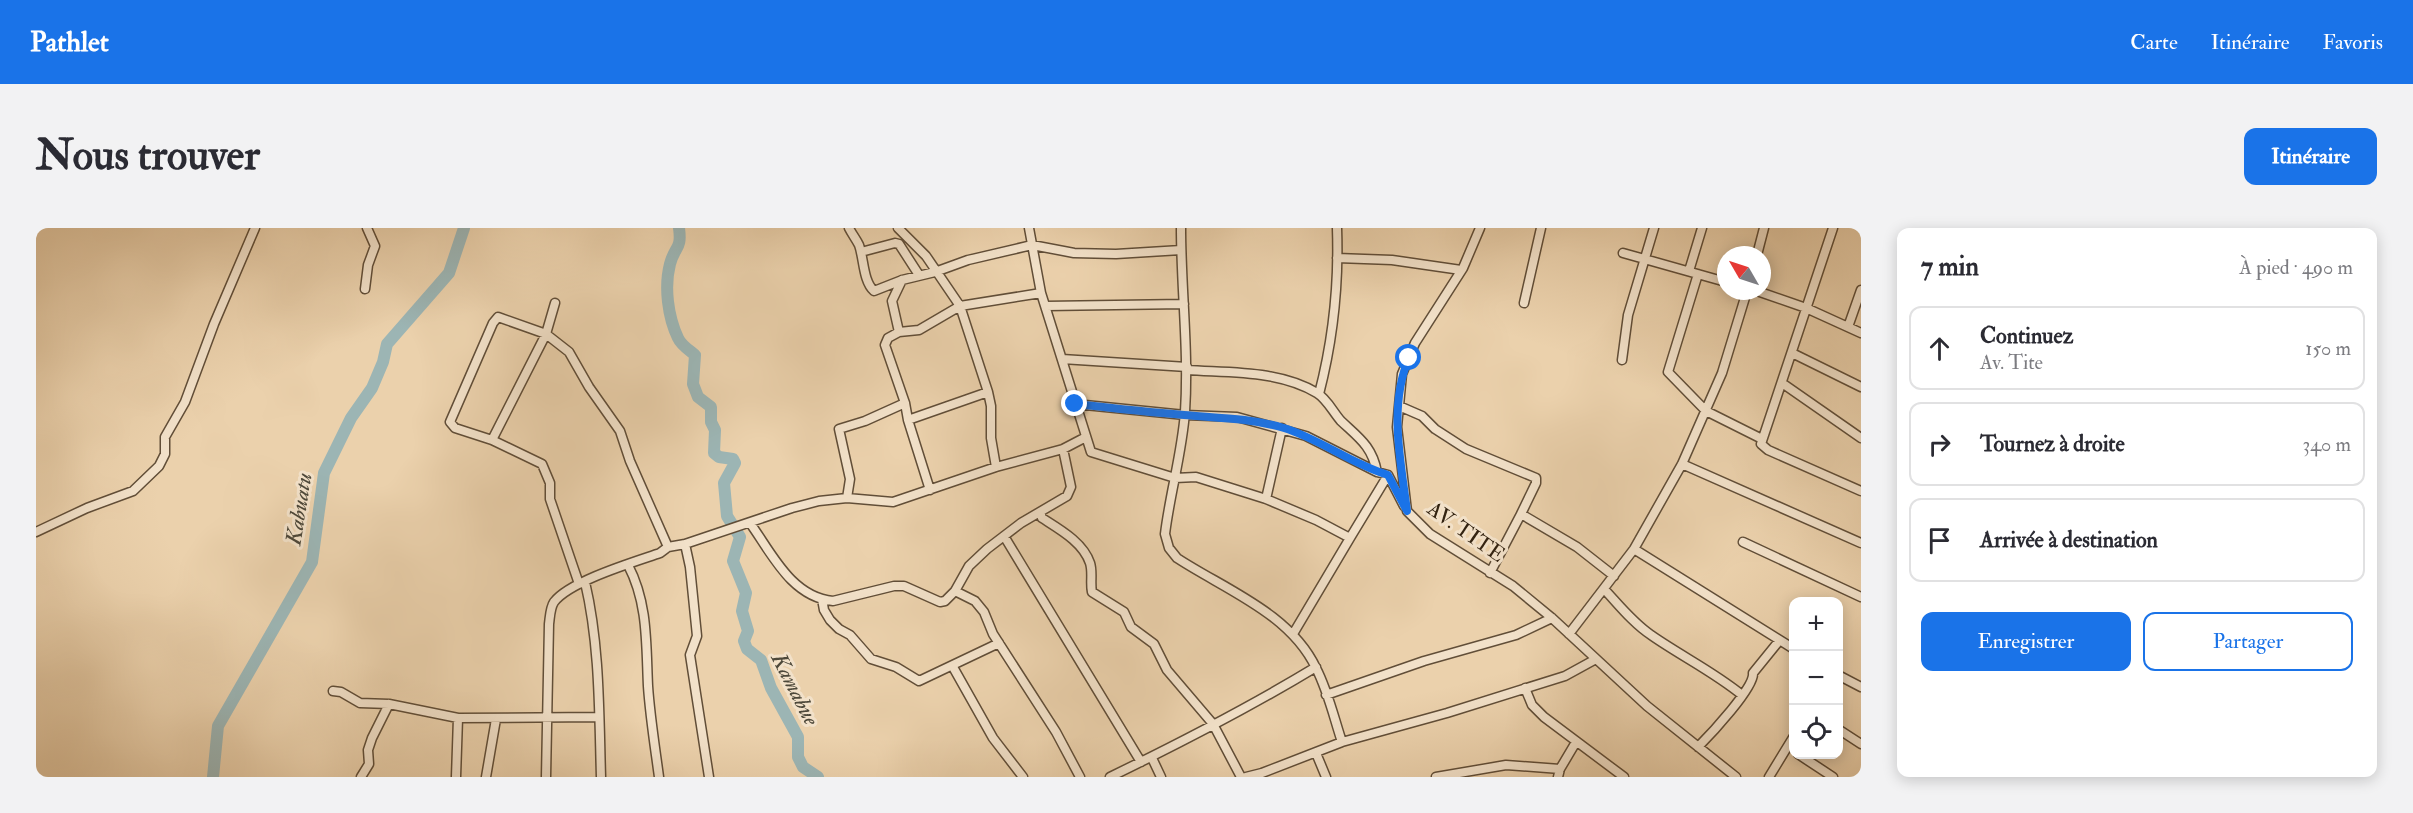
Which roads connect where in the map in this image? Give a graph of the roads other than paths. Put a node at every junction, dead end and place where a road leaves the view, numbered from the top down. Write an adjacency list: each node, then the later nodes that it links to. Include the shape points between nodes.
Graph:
1 (255, 228): 75 (street, via 185,402 165,437 165,454 159,466 133,491)
2 (367, 228): 27 (street, via 375,246)
3 (849, 228): 17 (street)
4 (898, 228): 22 (street, via 926,256)
5 (1029, 228): 14 (street)
6 (1181, 228): 16 (street)
7 (1337, 228): 19 (street)
8 (1480, 228): 21 (street, AV. TITE)
9 (1541, 228): 33 (street)
10 (1654, 228): 20 (street)
11 (1702, 228): 23 (street)
12 (1764, 228): 15 (street)
13 (1833, 228): 37 (street)
14 (1032, 245): 16 (street, via 1074,253); 22 (street); 29 (street)
15 (1759, 246)
16 (1181, 250): 34 (street)
17 (861, 252): 24 (street, via 899,244); 26 (street, via 872,290)
18 (1623, 253): 20 (street)
19 (1337, 258): 21 (street, via 1392,260); 49 (street, via 1333,326)
20 (1643, 258): 23 (street); 44 (street, via 1628,315)
21 (1461, 270): 52 (street, AV. TITE, via 1415,343 1402,374)
22 (935, 272): 24 (street); 35 (street)
23 (1693, 272): 25 (street); 53 (street, via 1668,372)
24 (919, 275): 26 (street)
25 (1717, 279)
26 (902, 280): 39 (street, via 891,301)
27 (365, 289)
28 (1861, 290): 38 (street)
29 (1041, 294): 35 (street); 36 (street)
30 (1771, 296): 37 (street)
31 (1744, 300): 53 (street, via 1722,374)
32 (555, 303): 41 (street)
33 (1524, 303)
34 (1184, 304): 36 (street); 45 (street)
35 (960, 306): 39 (street, via 919,330); 48 (street)
36 (1046, 306): 43 (street)
37 (1806, 308): 38 (street); 42 (street)
38 (1848, 327): 40 (street)
39 (899, 332): 50 (street, via 888,338 885,345)
40 (1861, 333)
41 (546, 334): 60 (street); 60 (street, via 500,317 495,319 450,422 455,428); 81 (street, via 569,352 620,430)
42 (1792, 353): 46 (street); 47 (street)
43 (1062, 359): 45 (street); 51 (street)
44 (1622, 360)
45 (1187, 368): 49 (street, via 1274,377); 54 (street)
46 (1782, 383): 58 (street); 59 (street)
47 (1861, 387)
48 (988, 392): 55 (street); 63 (street)
49 (1319, 394): 64 (street, via 1374,456)
50 (905, 403): 55 (street); 69 (street, via 839,429 850,479)
51 (1075, 404): 54 (street); 57 (street)
52 (1399, 406): 71 (street, AV. TITE, via 1397,427); 73 (street, via 1422,416 1434,429 1466,449 1536,478)
53 (1706, 411): 59 (street); 62 (street)
54 (1185, 415): 56 (street, via 1237,417); 66 (street)
55 (908, 420): 67 (street)
56 (1282, 428): 64 (street); 70 (street)
57 (1086, 436): 61 (street); 66 (street, via 1093,453)
58 (1861, 438)
59 (1762, 439): 68 (street, via 1767,450)
60 (492, 440): 86 (street, via 542,464 550,483 550,499)
61 (1063, 449): 63 (street); 72 (street, via 1071,487 1062,500)
62 (1682, 464): 79 (street); 82 (street)
63 (996, 467): 67 (street)
64 (1377, 472): 65 (street)
65 (1388, 475): 71 (street); 77 (street)
66 (1175, 478): 70 (street, via 1196,477); 92 (street, via 1165,534 1169,548 1177,558 1252,603)
67 (930, 490): 69 (street, via 893,502)
68 (1861, 491)
69 (848, 498): 74 (street, via 792,508)
70 (1266, 499): 77 (street)
71 (1407, 511): 84 (street, AV. TITE, via 1430,534)
72 (1040, 512): 76 (street); 111 (street, via 1087,557 1092,592 1124,612 1131,627 1154,644 1167,670)
73 (1521, 514): 84 (street); 85 (street, via 1577,547)
74 (750, 523): 80 (street); 90 (street, via 773,560 793,581)
75 (36, 532)
76 (1004, 536): 88 (street, via 969,566); 121 (street)
77 (1350, 538): 92 (street)
78 (1743, 542): 89 (street)
79 (1861, 543)
80 (685, 544): 81 (street); 129 (street, via 697,636 690,655)
81 (668, 547): 83 (street)
82 (1634, 549): 85 (street); 94 (street)
83 (628, 565): 86 (street); 128 (street, via 638,584 646,626 648,688)
84 (1490, 573): 91 (street, AV. TITE, via 1513,585)
85 (1614, 576): 87 (street)
86 (582, 583): 107 (street, via 593,618); 109 (street, via 552,606)
87 (1604, 589): 93 (street); 105 (street, via 1651,635)
88 (955, 591): 90 (street, via 945,602 904,586 833,601); 95 (street, via 975,601)
89 (1861, 597)
90 (822, 599): 98 (street, via 830,620 871,659 896,667 919,681)
91 (1552, 618): 93 (street, AV. TITE); 104 (street, via 1516,635)
92 (1293, 634): 99 (street)
93 (1569, 634): 97 (street, AV. TITE)
94 (1779, 641): 96 (street); 105 (street, via 1753,673 1753,680)
95 (999, 643): 98 (street); 131 (street)
96 (1789, 646)
97 (1596, 659): 102 (street, via 1565,676); 116 (street, AV. TITE)
98 (953, 667): 130 (street, via 993,738)
99 (1316, 667): 104 (street); 111 (street)
100 (1843, 677): 101 (street)
101 (1861, 687)
102 (1525, 688): 113 (street); 114 (street, via 1532,705)
103 (333, 691): 106 (street, via 360,703)
104 (1326, 695): 113 (street)
105 (1742, 695): 116 (street)
106 (389, 704): 108 (street); 123 (street, via 372,738 369,764)
107 (599, 717): 109 (street); 127 (street)
108 (458, 718): 110 (street); 124 (street)
109 (549, 718): 110 (street); 126 (street)
110 (496, 719): 125 (street)
111 (1213, 724): 119 (street); 134 (street)
112 (1843, 732): 115 (street)
113 (1342, 742): 118 (street)
114 (1576, 742): 122 (street); 138 (street)
115 (1861, 744)
116 (1698, 747): 139 (street, AV. TITE)
117 (1789, 750): 140 (street)
118 (1316, 753): 135 (street); 136 (street)
119 (1152, 758): 121 (street); 133 (street)
120 (1806, 759): 141 (street)
121 (1141, 762): 132 (street)
122 (1559, 773): 137 (street, via 1506,765)
123 (361, 777)
124 (456, 777)
125 (486, 777)
126 (546, 777)
127 (601, 777)
128 (659, 777)
129 (710, 777)
130 (1023, 777)
131 (1080, 777)
132 (1110, 777)
133 (1161, 777)
134 (1241, 777)
135 (1246, 777)
136 (1326, 777)
137 (1436, 777)
138 (1624, 777)
139 (1736, 777)
140 (1769, 777)
141 (1833, 777)

